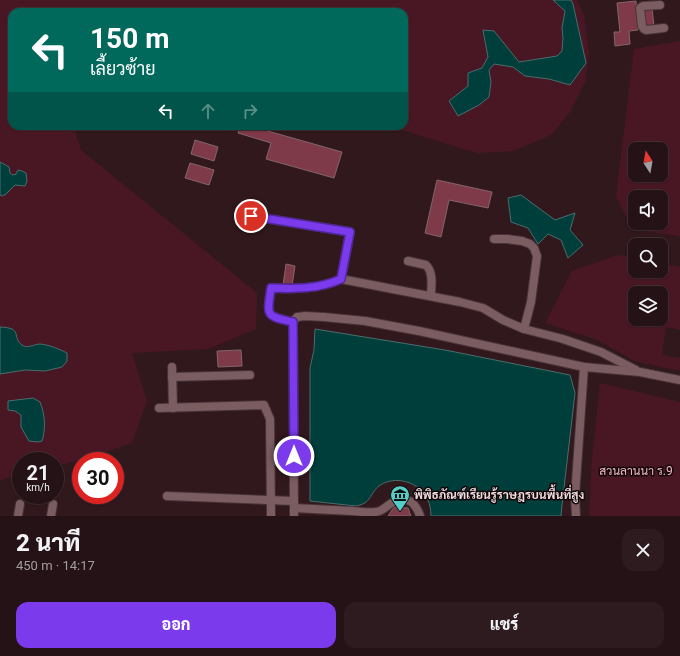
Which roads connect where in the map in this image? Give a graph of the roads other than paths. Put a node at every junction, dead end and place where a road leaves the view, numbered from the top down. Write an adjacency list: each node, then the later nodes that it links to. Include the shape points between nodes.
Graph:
1 (660, 5): 2 (street, via 640,8 642,26 646,30)
2 (664, 28)
3 (251, 216): 6 (street, via 350,232)
4 (494, 239): 9 (street, via 530,244 538,256)
5 (408, 261): 7 (street, via 428,267 432,274)
6 (341, 279): 7 (street); 8 (street, via 318,286 271,288 269,312 278,318)
7 (431, 296): 9 (street, via 483,308)
8 (293, 322): 11 (street, via 297,317 305,316 365,321); 22 (street)
9 (524, 330): 12 (street, via 563,339 601,352)
10 (172, 367): 14 (street)
11 (584, 367): 12 (street); 28 (street)
12 (640, 372): 15 (street)
13 (250, 375): 14 (street)
14 (172, 377): 17 (street)
15 (680, 380)
16 (158, 408): 17 (street)
17 (173, 408): 19 (street, via 264,405 270,418)
18 (167, 496): 19 (street)
19 (270, 500): 22 (street); 26 (street)
20 (20, 504): 24 (street)
21 (53, 504): 25 (street)
22 (294, 509): 23 (street)
23 (379, 514): 27 (street, via 396,501 407,500 415,506)
24 (18, 516)
25 (51, 516)
26 (271, 516)
27 (420, 516)
28 (576, 516)

